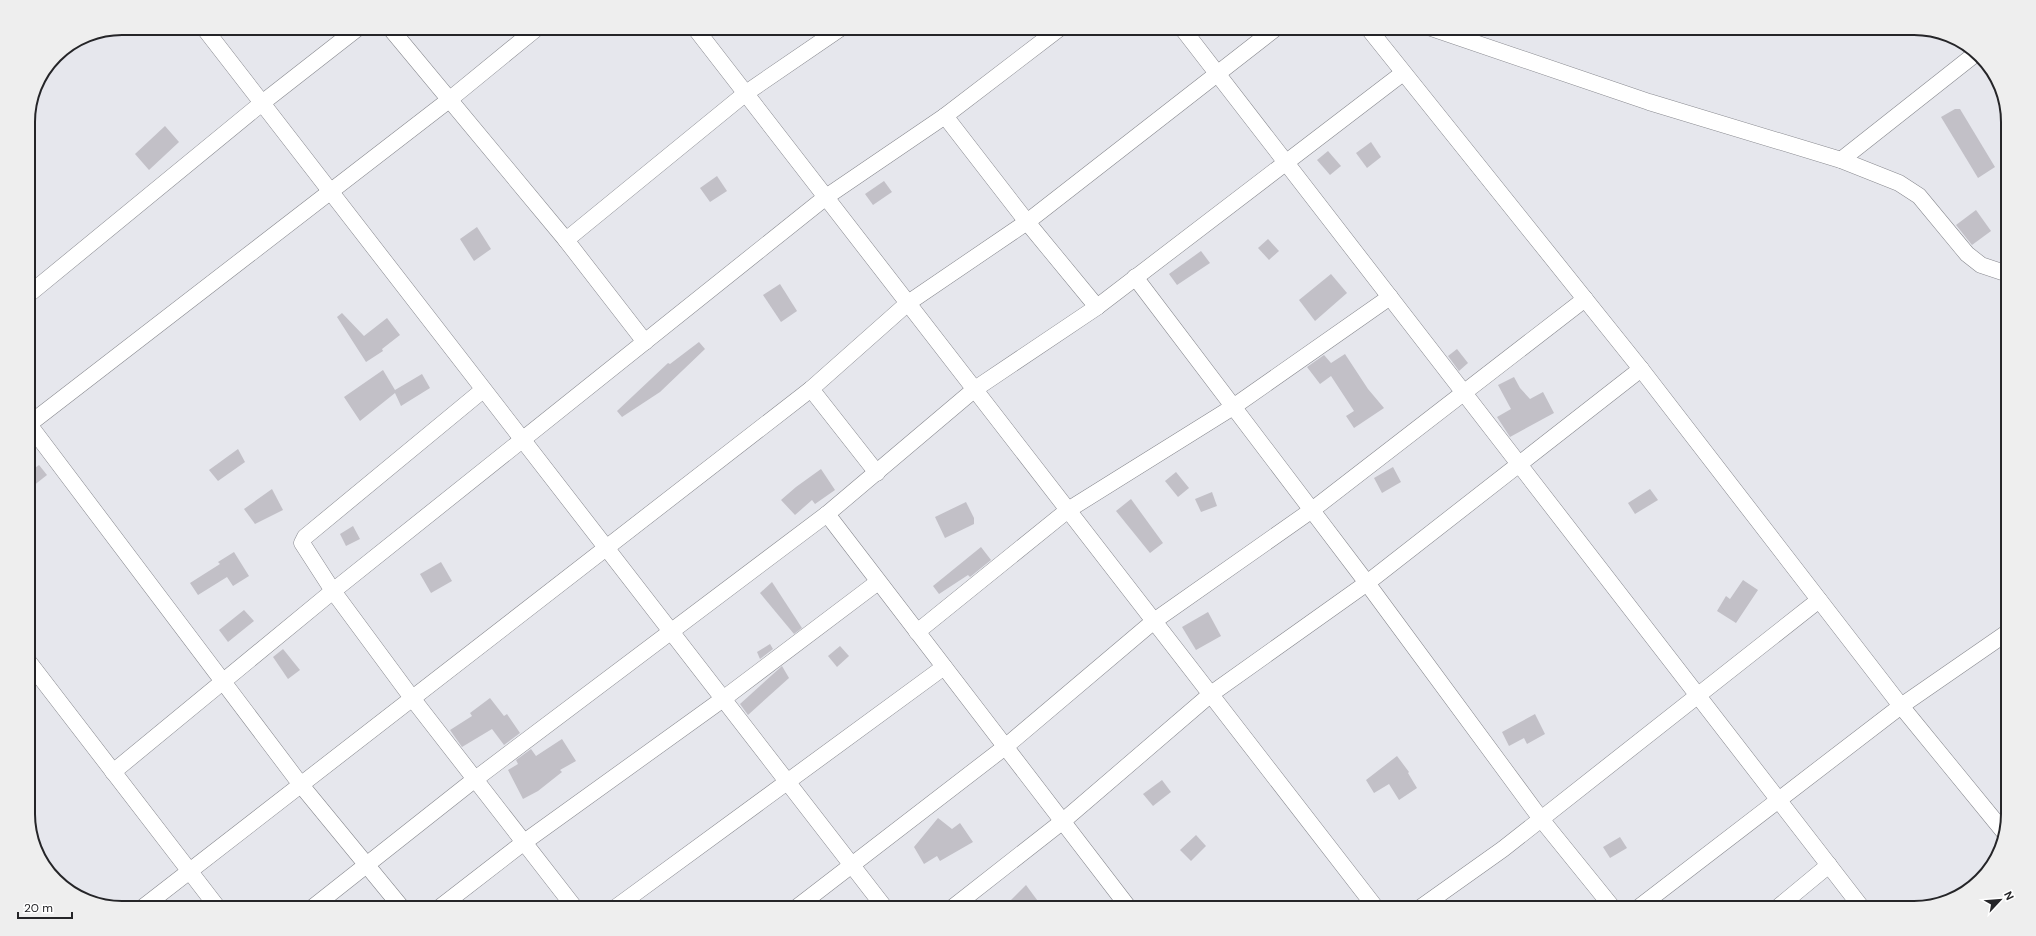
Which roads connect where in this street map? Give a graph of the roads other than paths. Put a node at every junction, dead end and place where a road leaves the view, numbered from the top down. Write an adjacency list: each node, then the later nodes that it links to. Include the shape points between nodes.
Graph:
1 (209, 35): 17 (street)
2 (349, 35): 17 (street)
3 (396, 35): 16 (street)
4 (528, 35): 16 (street)
5 (700, 35): 15 (street)
6 (831, 35): 15 (street)
7 (1051, 35): 18 (street)
8 (1187, 35): 14 (street)
9 (1267, 35): 14 (street)
10 (1374, 35): 13 (street)
11 (1452, 35): 19 (street, via 1649,102)
12 (1972, 57): 19 (street)
13 (1403, 72): 20 (street); 29 (street)
14 (1218, 74): 20 (street); 23 (street)
15 (746, 93): 22 (street); 24 (street)
16 (449, 100): 21 (street); 24 (street)
17 (262, 103): 21 (street); 27 (street)
18 (945, 116): 22 (street); 23 (street)
19 (1841, 160): 25 (street, via 1909,188 1967,254 1981,265)
20 (1286, 162): 26 (street); 28 (street)
21 (331, 192): 36 (street); 39 (street)
22 (826, 197): 30 (street); 32 (street)
23 (1027, 222): 30 (street); 31 (street)
24 (566, 240): 32 (street)
25 (2001, 272)
26 (1135, 277): 31 (street); 38 (street)
27 (35, 289)
28 (1390, 297): 37 (street); 38 (street)
29 (1585, 299): 33 (street); 37 (street)
30 (908, 303): 34 (street); 35 (street)
31 (1097, 307): 35 (street)
32 (645, 342): 41 (street)
33 (1641, 369): 42 (street); 51 (street)
34 (812, 389): 43 (street); 47 (street)
35 (975, 389): 43 (street); 44 (street)
36 (483, 390): 41 (street); 50 (street, via 304,538 303,546)
37 (1464, 393): 42 (street); 45 (street)
38 (1233, 407): 44 (street); 45 (street)
39 (35, 419)
40 (35, 432): 58 (street)
41 (523, 440): 47 (street); 50 (street)
42 (1520, 464): 49 (street); 60 (street)
43 (877, 473): 46 (street)
44 (1068, 510): 52 (street); 54 (street)
45 (1312, 510): 49 (street); 52 (street)
46 (827, 514): 48 (street); 53 (street)
47 (607, 548): 53 (street); 61 (street)
48 (878, 582): 54 (street); 62 (street)
49 (1367, 583): 59 (street); 70 (street)
50 (333, 591): 58 (street); 61 (street)
51 (1819, 600): 60 (street); 63 (street)
52 (1154, 621): 59 (street); 64 (street)
53 (672, 632): 62 (street); 66 (street)
54 (917, 632): 56 (street)
55 (2001, 637): 63 (street)
56 (944, 668): 64 (street); 67 (street)
57 (35, 670): 65 (street)
58 (222, 682): 65 (street); 68 (street)
59 (1211, 694): 71 (street); 89 (street)
60 (1698, 695): 69 (street); 70 (street)
61 (412, 698): 66 (street); 68 (street)
62 (723, 699): 67 (street); 73 (street)
63 (1901, 706): 69 (street); 72 (street)
64 (1005, 747): 71 (street); 74 (street)
65 (113, 772): 77 (street)
66 (474, 780): 73 (street); 76 (street)
67 (788, 783): 74 (street); 84 (street)
68 (301, 785): 76 (street); 77 (street)
69 (1780, 801): 75 (street); 92 (street)
70 (1541, 819): 90 (street); 91 (street)
71 (1063, 821): 87 (street); 88 (street)
72 (2000, 827)
73 (523, 843): 82 (street); 83 (street)
74 (852, 865): 85 (street); 86 (street)
75 (1829, 865): 93 (street); 94 (street)
76 (367, 866): 80 (street); 81 (street)
77 (189, 872): 78 (street); 79 (street)
78 (151, 901)
79 (212, 901)
80 (321, 901)
81 (396, 901)
82 (447, 901)
83 (569, 901)
84 (625, 901)
85 (805, 901)
86 (880, 901)
87 (961, 901)
88 (1124, 901)
89 (1371, 901)
90 (1430, 901)
91 (1607, 901)
92 (1647, 901)
93 (1785, 901)
94 (1857, 901)

